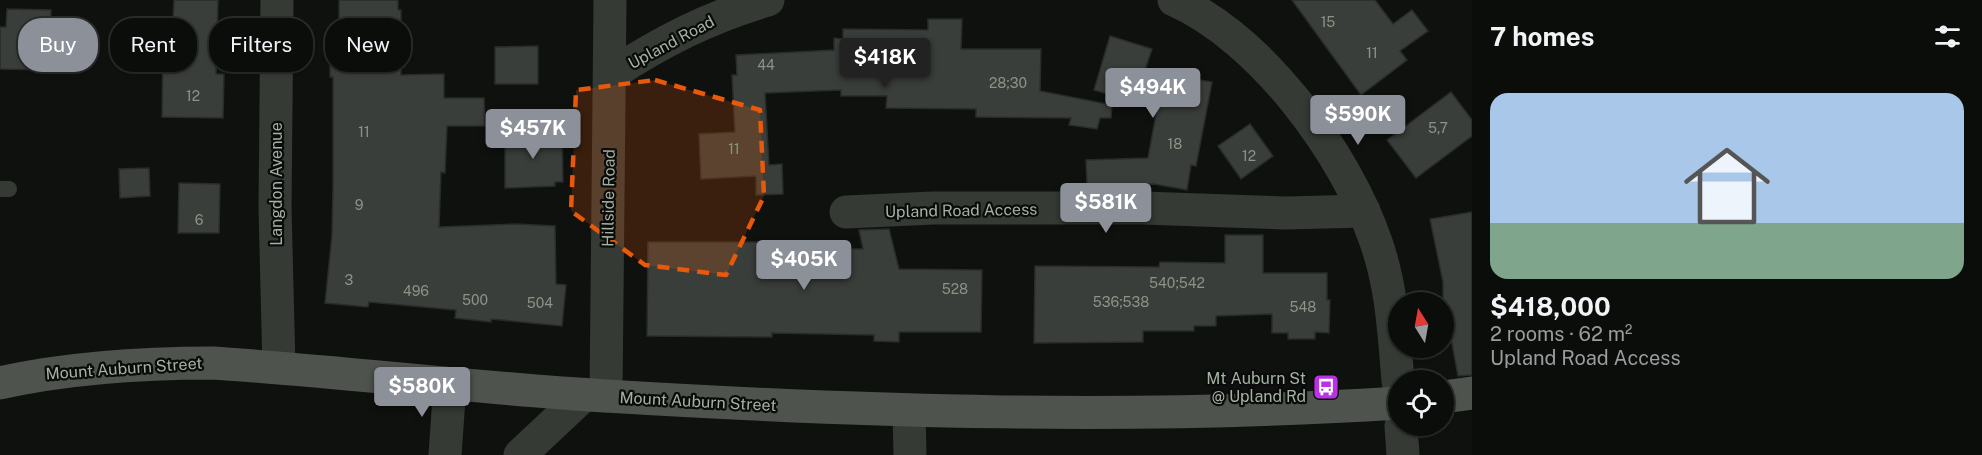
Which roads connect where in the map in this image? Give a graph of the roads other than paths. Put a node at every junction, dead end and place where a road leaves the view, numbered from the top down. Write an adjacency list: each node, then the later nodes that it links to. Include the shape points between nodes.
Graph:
1 (277, 0): 9 (street, Langdon Avenue, via 275,208)
2 (610, 0): 6 (street, Hillside Road)
3 (768, 0): 6 (street, Upland Road, via 689,28)
4 (1174, 0): 5 (street)
5 (1215, 13): 7 (street, via 1322,137)
6 (610, 75): 14 (street, Hillside Road)
7 (1364, 211): 8 (street, Upland Road Access, via 933,208); 10 (street, via 1385,274)
8 (846, 212)
9 (279, 367): 11 (main road, Mount Auburn Street, via 154,363 40,374); 12 (main road, Mount Auburn Street)
10 (1397, 370)
11 (0, 383)
12 (450, 384): 14 (main road, Mount Auburn Street); 19 (street)
13 (1472, 393): 15 (main road)
14 (595, 395): 17 (main road, Mount Auburn Street); 20 (street)
15 (1454, 395)
16 (1388, 404): 17 (main road, Mount Auburn Street, via 1159,413)
17 (909, 410): 21 (street)
18 (1402, 436): 22 (street)
19 (445, 455)
20 (520, 455)
21 (910, 455)
22 (1403, 455)

